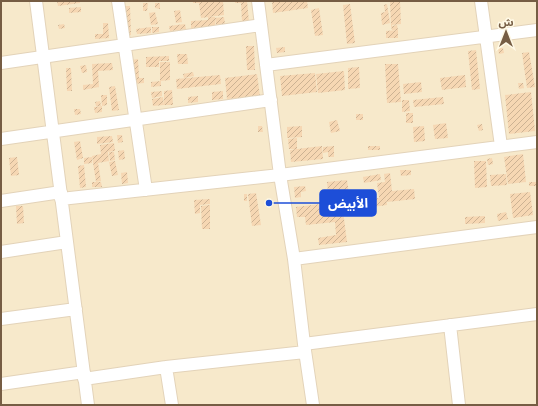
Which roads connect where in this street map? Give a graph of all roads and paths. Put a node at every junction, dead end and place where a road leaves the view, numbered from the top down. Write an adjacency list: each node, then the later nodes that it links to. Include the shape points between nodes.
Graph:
1 (36, 1): 9 (street)
2 (118, 1): 8 (street)
3 (258, 1): 5 (street)
4 (481, 1): 7 (street)
5 (261, 25): 8 (street); 11 (street)
6 (537, 30): 7 (street)
7 (486, 36): 11 (street); 17 (street)
8 (124, 44): 9 (street); 13 (street)
9 (42, 56): 10 (street); 14 (street)
10 (1, 62)
11 (266, 65): 12 (street)
12 (271, 100): 13 (street); 18 (street)
13 (136, 119): 14 (street); 19 (street)
14 (53, 131): 15 (street); 20 (street)
15 (1, 139)
16 (537, 142): 17 (street)
17 (501, 146): 18 (street)
18 (280, 175): 19 (street); 25 (street)
19 (146, 190): 20 (street)
20 (61, 196): 21 (street); 23 (street)
21 (1, 201)
22 (537, 227): 25 (street)
23 (67, 242): 24 (street); 26 (street)
24 (1, 252)
25 (294, 259): 30 (street)
26 (76, 309): 28 (street); 32 (street)
27 (537, 314): 29 (street)
28 (1, 319)
29 (450, 325): 30 (street); 37 (street)
30 (305, 348): 31 (street); 36 (street)
31 (166, 367): 32 (street); 35 (street)
32 (84, 376): 33 (street); 34 (street)
33 (1, 384)
34 (88, 405)
35 (172, 405)
36 (312, 405)
37 (459, 405)

